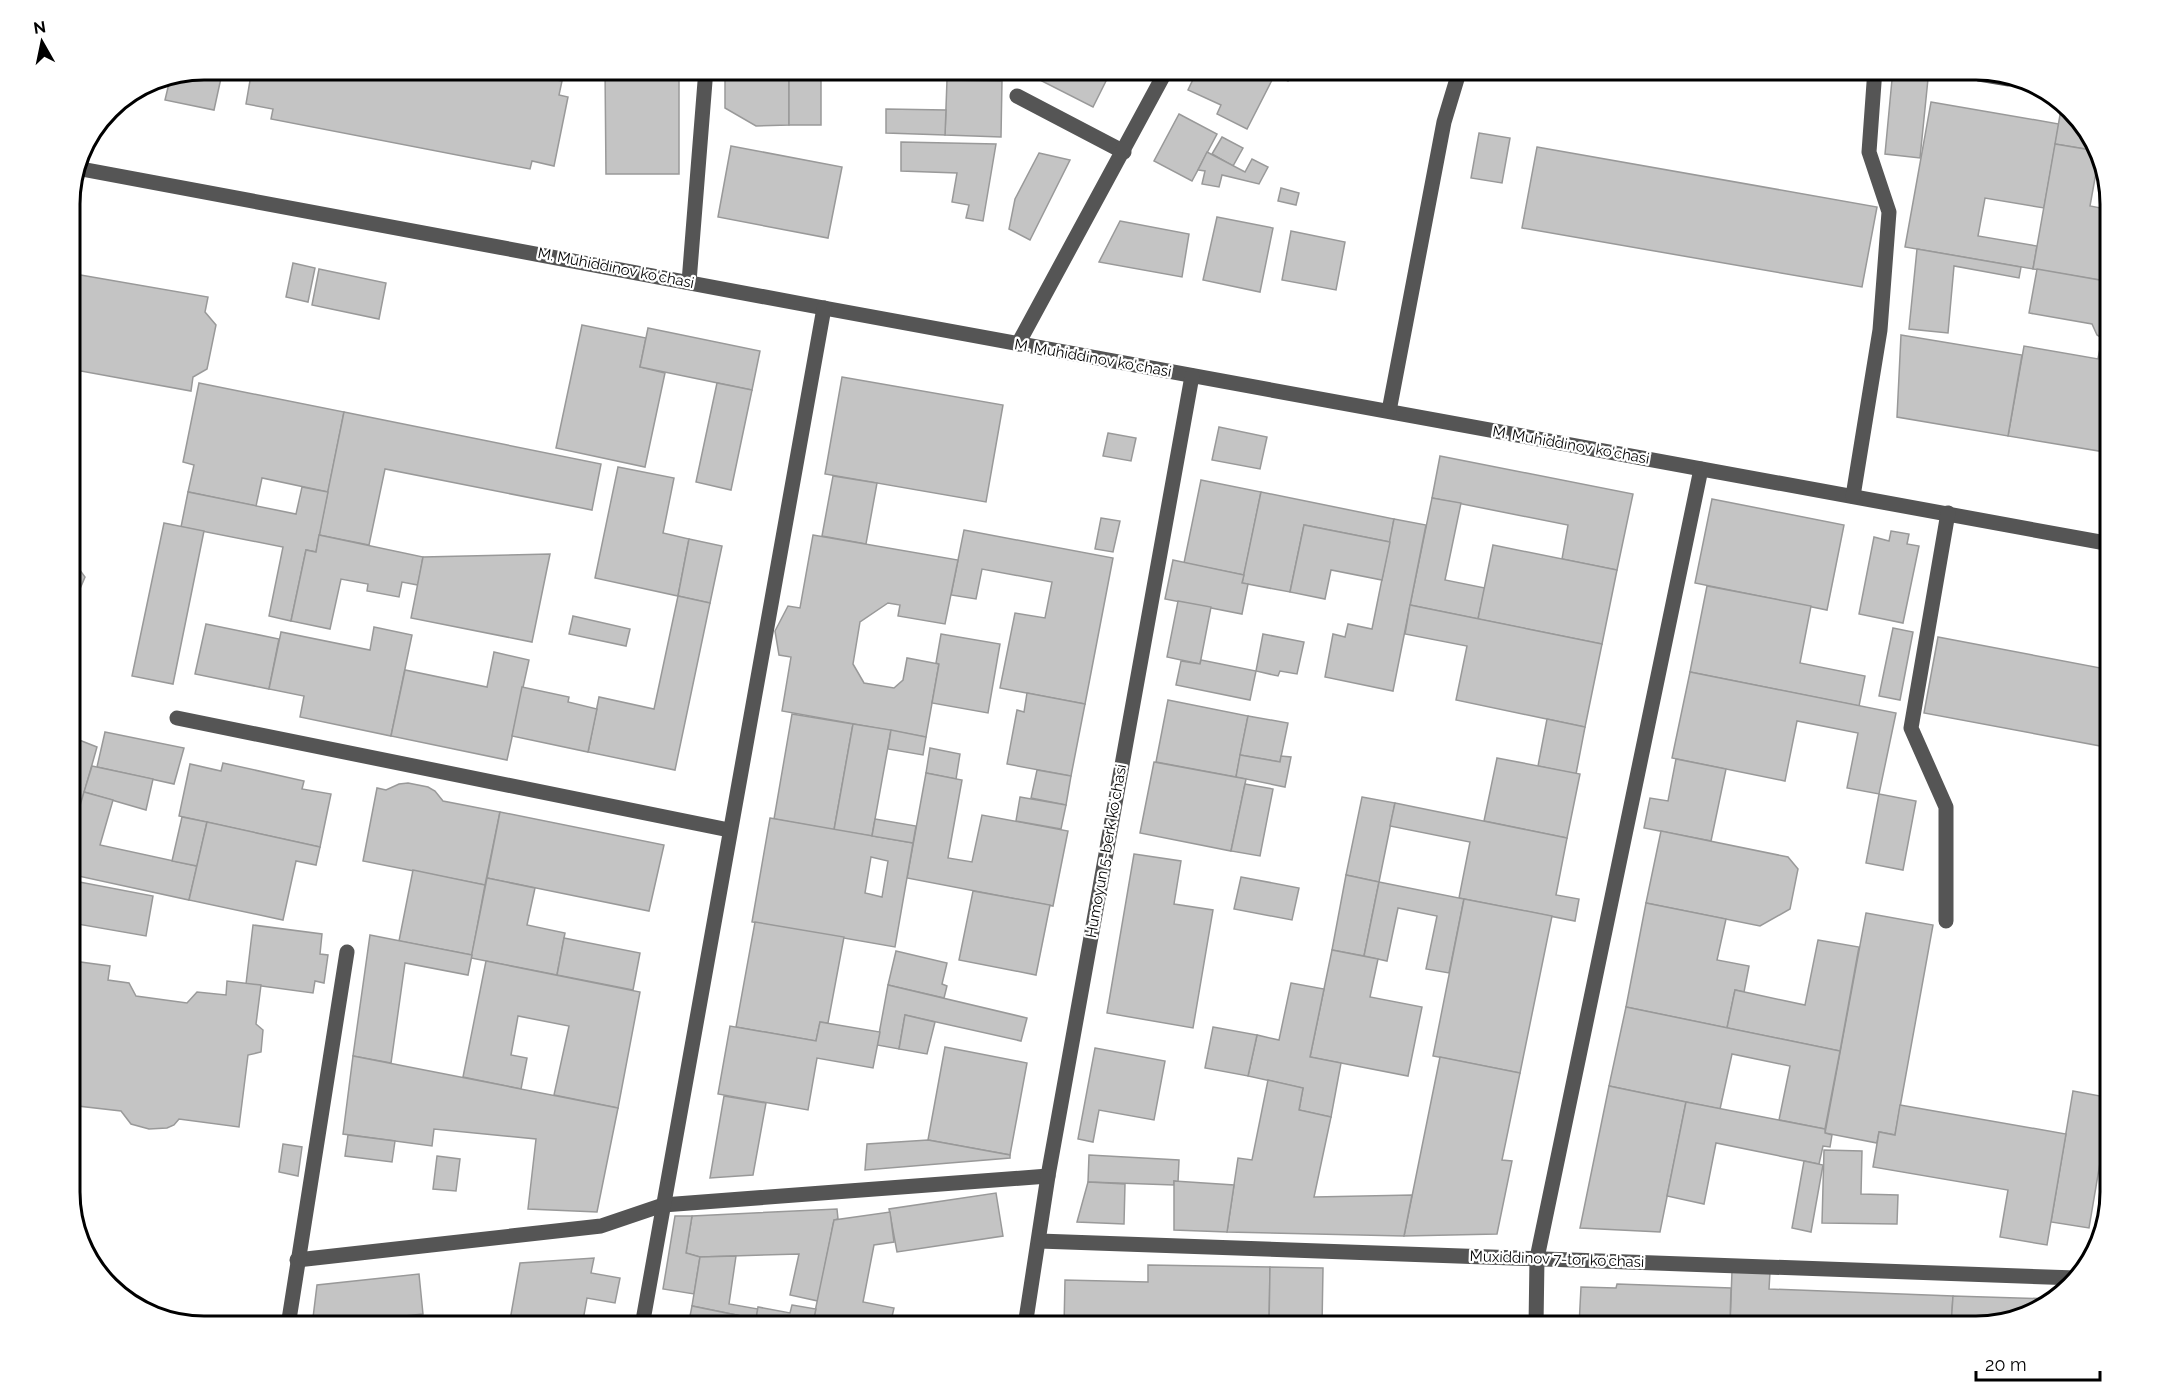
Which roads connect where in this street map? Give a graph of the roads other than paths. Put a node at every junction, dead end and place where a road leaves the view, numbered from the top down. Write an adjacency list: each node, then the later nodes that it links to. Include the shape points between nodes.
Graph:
1 (705, 80): 8 (street)
2 (1161, 80): 6 (street)
3 (1457, 80): 12 (street, via 1444,123)
4 (1874, 80): 14 (street, via 1869,152 1890,212 1880,330)
5 (1017, 96): 6 (street)
6 (1124, 152): 10 (street)
7 (84, 170): 8 (street, M. Muhiddinov ko'chasi)
8 (689, 282): 9 (street, M. Muhiddinov ko'chasi)
9 (824, 308): 10 (street, M. Muhiddinov ko'chasi); 18 (street)
10 (1018, 344): 11 (street, M. Muhiddinov ko'chasi)
11 (1192, 376): 12 (street, M. Muhiddinov ko'chasi); 21 (street, Humoyun 5-berk koʻchasi)
12 (1389, 411): 13 (street, M. Muhiddinov ko'chasi)
13 (1701, 469): 14 (street, M. Muhiddinov ko'chasi); 24 (street)
14 (1854, 496): 15 (street, M. Muhiddinov ko'chasi)
15 (1948, 513): 16 (street, M. Muhiddinov ko'chasi); 19 (street, via 1911,728 1946,807)
16 (2100, 542)
17 (177, 718): 18 (street)
18 (729, 830): 22 (street)
19 (1946, 921)
20 (346, 952): 25 (street)
21 (1047, 1176): 22 (street); 23 (street, Humoyun 5-berk koʻchasi)
22 (663, 1205): 25 (street, via 601,1226); 28 (street)
23 (1039, 1241): 24 (street, Muxiddinov 7-tor koʻchasi); 29 (street, Humoyun 5-berk koʻchasi)
24 (1537, 1258): 26 (street, Muxiddinov 7-tor koʻchasi); 30 (street)
25 (297, 1260): 27 (street)
26 (2065, 1278)
27 (289, 1316)
28 (644, 1316)
29 (1027, 1316)
30 (1536, 1316)

